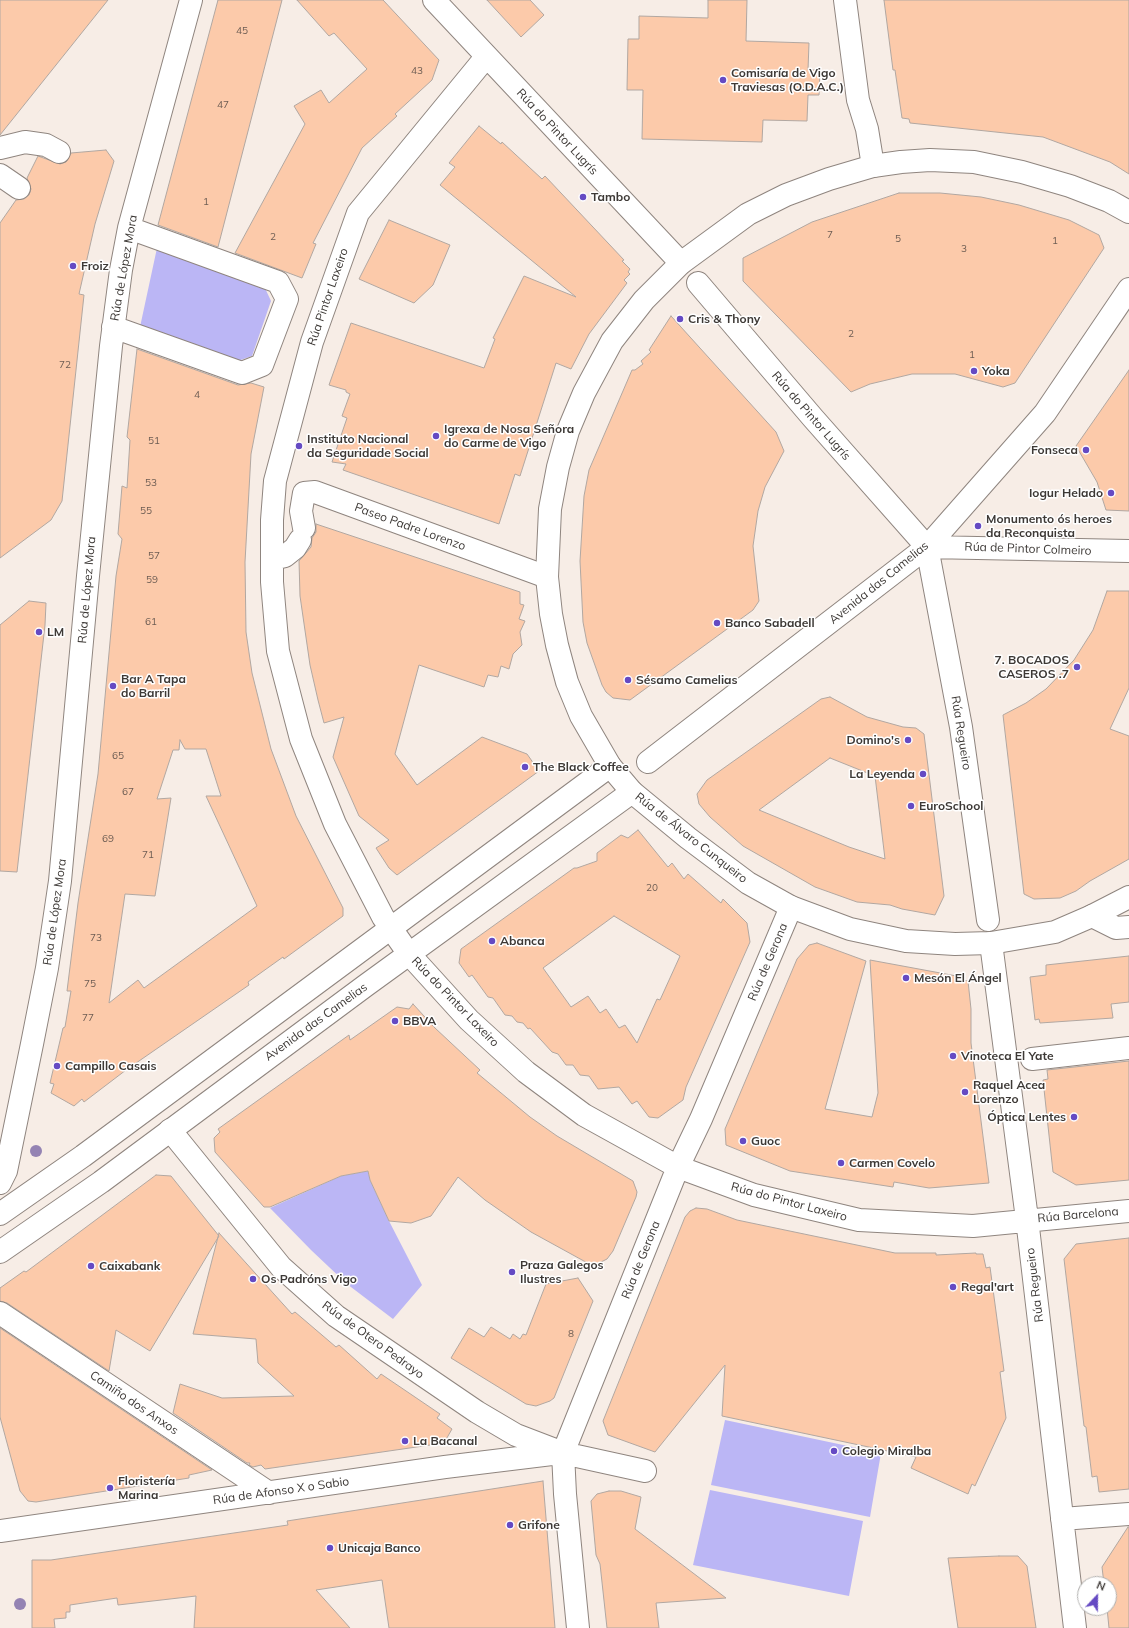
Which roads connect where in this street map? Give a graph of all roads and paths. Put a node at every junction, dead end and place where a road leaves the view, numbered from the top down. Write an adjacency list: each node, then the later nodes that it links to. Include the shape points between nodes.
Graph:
1 (191, 0): 11 (street, Rúa de López Mora)
2 (434, 0): 4 (street, Rúa do Pintor Lugrís)
3 (845, 0): 7 (street, via 858,100 867,129)
4 (486, 57): 12 (street, Rúa do Pintor Lugrís); 18 (street, Rúa Pintor Laxeiro, via 358,213 312,342 281,455 275,481)
5 (0, 148): 6 (street, via 25,142 46,144)
6 (59, 152)
7 (872, 166): 10 (street, Rúa de Álvaro Cunqueiro, via 930,160 974,162 1070,186); 12 (street, Rúa de Álvaro Cunqueiro, via 829,179 748,214)
8 (0, 175): 9 (street)
9 (19, 188)
10 (1129, 212)
11 (129, 228): 15 (street, Rúa de López Mora); 15 (street, via 278,282 287,299 262,365 242,373)
12 (682, 263): 19 (street, Rúa de Álvaro Cunqueiro, via 644,300 612,341 584,393 568,431 558,466 550,509)
13 (698, 283): 16 (street, Rúa do Pintor Lugrís, via 812,418)
14 (1129, 289): 16 (street, Avenida das Camelias, via 1045,413)
15 (113, 327): 36 (street, Rúa de López Mora, via 60,881 47,968 19,1111 6,1171)
16 (927, 547): 17 (street, Rúa de Pintor Colmeiro); 21 (street, Avenida das Camelias); 27 (street, Rúa Regueiro, via 961,727)
17 (1129, 552)
18 (272, 559): 19 (street, Paseo Padre Lorenzo, via 285,556 295,548 302,534 301,511 304,493 315,492); 20 (street, Rúa Pintor Laxeiro)
19 (547, 577): 22 (street, Rúa de Álvaro Cunqueiro, via 551,614 567,682 581,716)
20 (272, 582): 29 (street, Rúa do Pintor Laxeiro, via 278,651 301,739 335,824)
21 (648, 762)
22 (610, 766): 23 (street, Rúa de Álvaro Cunqueiro); 29 (street, via 498,851)
23 (632, 792): 25 (street, Rúa de Álvaro Cunqueiro, via 748,883); 31 (street, Avenida das Camelias)
24 (1129, 897): 26 (street, Rúa de Álvaro Cunqueiro)
25 (791, 907): 30 (street, Rúa de Álvaro Cunqueiro, via 850,929 906,941); 35 (street, Rúa de Gerona)
26 (1092, 916): 28 (street, via 1116,928); 30 (street, Rúa de Álvaro Cunqueiro, via 1055,932)
27 (988, 920)
28 (1129, 927)
29 (389, 928): 31 (street, Rúa do Pintor Laxeiro); 38 (street, via 83,1156)
30 (991, 943): 39 (street, Rúa Regueiro)
31 (409, 954): 34 (street, Avenida das Camelias); 35 (street, Rúa do Pintor Laxeiro, via 469,1020 526,1072 584,1115)
32 (1129, 1048): 33 (street)
33 (1032, 1059)
34 (170, 1130): 40 (street, Avenida das Camelias, via 101,1182); 42 (street, Rúa de Otero Pedrayo, via 281,1267 336,1316 477,1412 516,1435)
35 (678, 1167): 39 (street, Rúa do Pintor Laxeiro, via 754,1195 859,1220 973,1226); 42 (street, Rúa de Gerona)
36 (0, 1183)
37 (1129, 1211): 39 (street, Rúa Barcelona)
38 (0, 1214)
39 (1027, 1220): 46 (street, Rúa Regueiro)
40 (0, 1252)
41 (0, 1313): 44 (street, Camiño dos Anxos)
42 (563, 1453): 43 (street); 44 (street, Rúa de Afonso X o Sabio, via 445,1467); 48 (street, Rúa de Gerona)
43 (645, 1471)
44 (269, 1493): 47 (street, Rúa de Afonso X o Sabio)
45 (1129, 1514): 46 (street)
46 (1062, 1519): 49 (street, Rúa Regueiro)
47 (0, 1531)
48 (578, 1628)
49 (1075, 1628)

